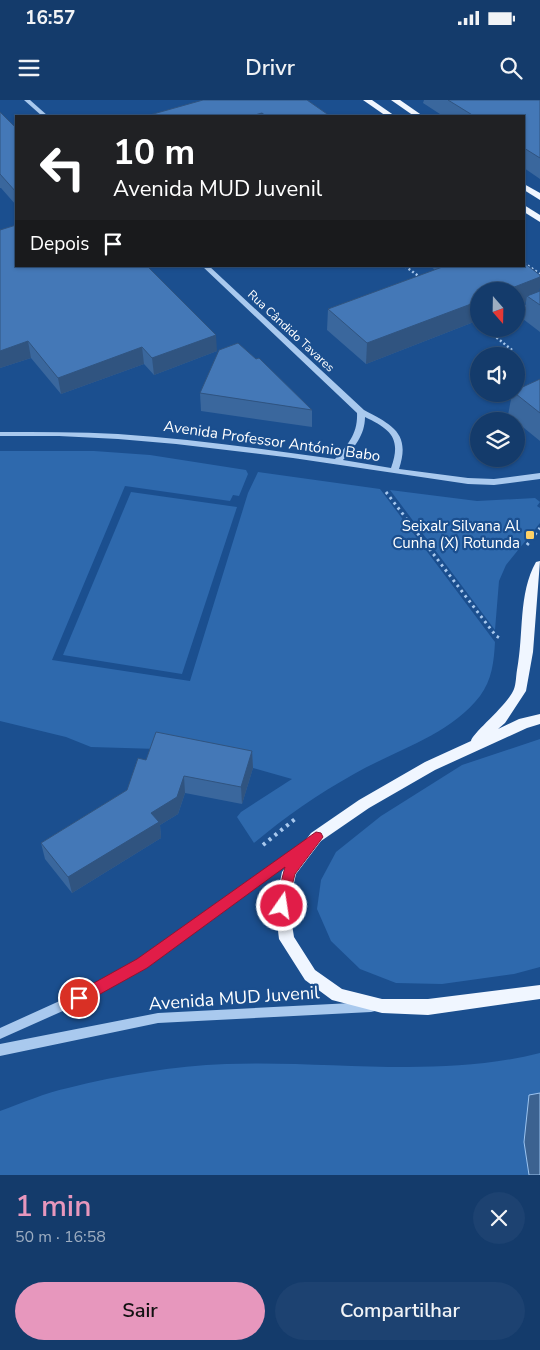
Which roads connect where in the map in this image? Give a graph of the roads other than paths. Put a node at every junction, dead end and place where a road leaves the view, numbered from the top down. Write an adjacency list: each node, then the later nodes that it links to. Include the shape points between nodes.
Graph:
1 (27, 100): 4 (street)
2 (367, 100): 5 (main road)
3 (395, 100): 6 (main road)
4 (44, 115)
5 (390, 115)
6 (418, 115)
7 (525, 187): 8 (main road)
8 (540, 197)
9 (525, 209): 10 (main road)
10 (540, 220)
11 (207, 267): 12 (street, Rua Cândido Tavares)
12 (361, 412): 14 (street, via 362,426 357,438); 15 (street, Rua Cândido Tavares, via 396,434 402,454)
13 (0, 434): 14 (street, Avenida Professor António Babo, via 96,434 167,440)
14 (336, 463): 15 (street, Avenida Professor António Babo)
15 (394, 471): 16 (street, Avenida Professor António Babo, via 494,482)
16 (540, 476)
17 (540, 565): 19 (main road, via 531,586 527,652 520,691 500,718)
18 (540, 719): 19 (main road)
19 (469, 747): 20 (main road, via 372,800)
20 (316, 837): 22 (main road, via 289,872 282,906 287,939 310,975 338,995); 23 (street, via 142,964 79,998)
21 (540, 992): 22 (main road, via 428,1008)
22 (382, 1006): 24 (street, Avenida MUD Juvenil, via 158,1018)
23 (0, 1034)
24 (0, 1050)

